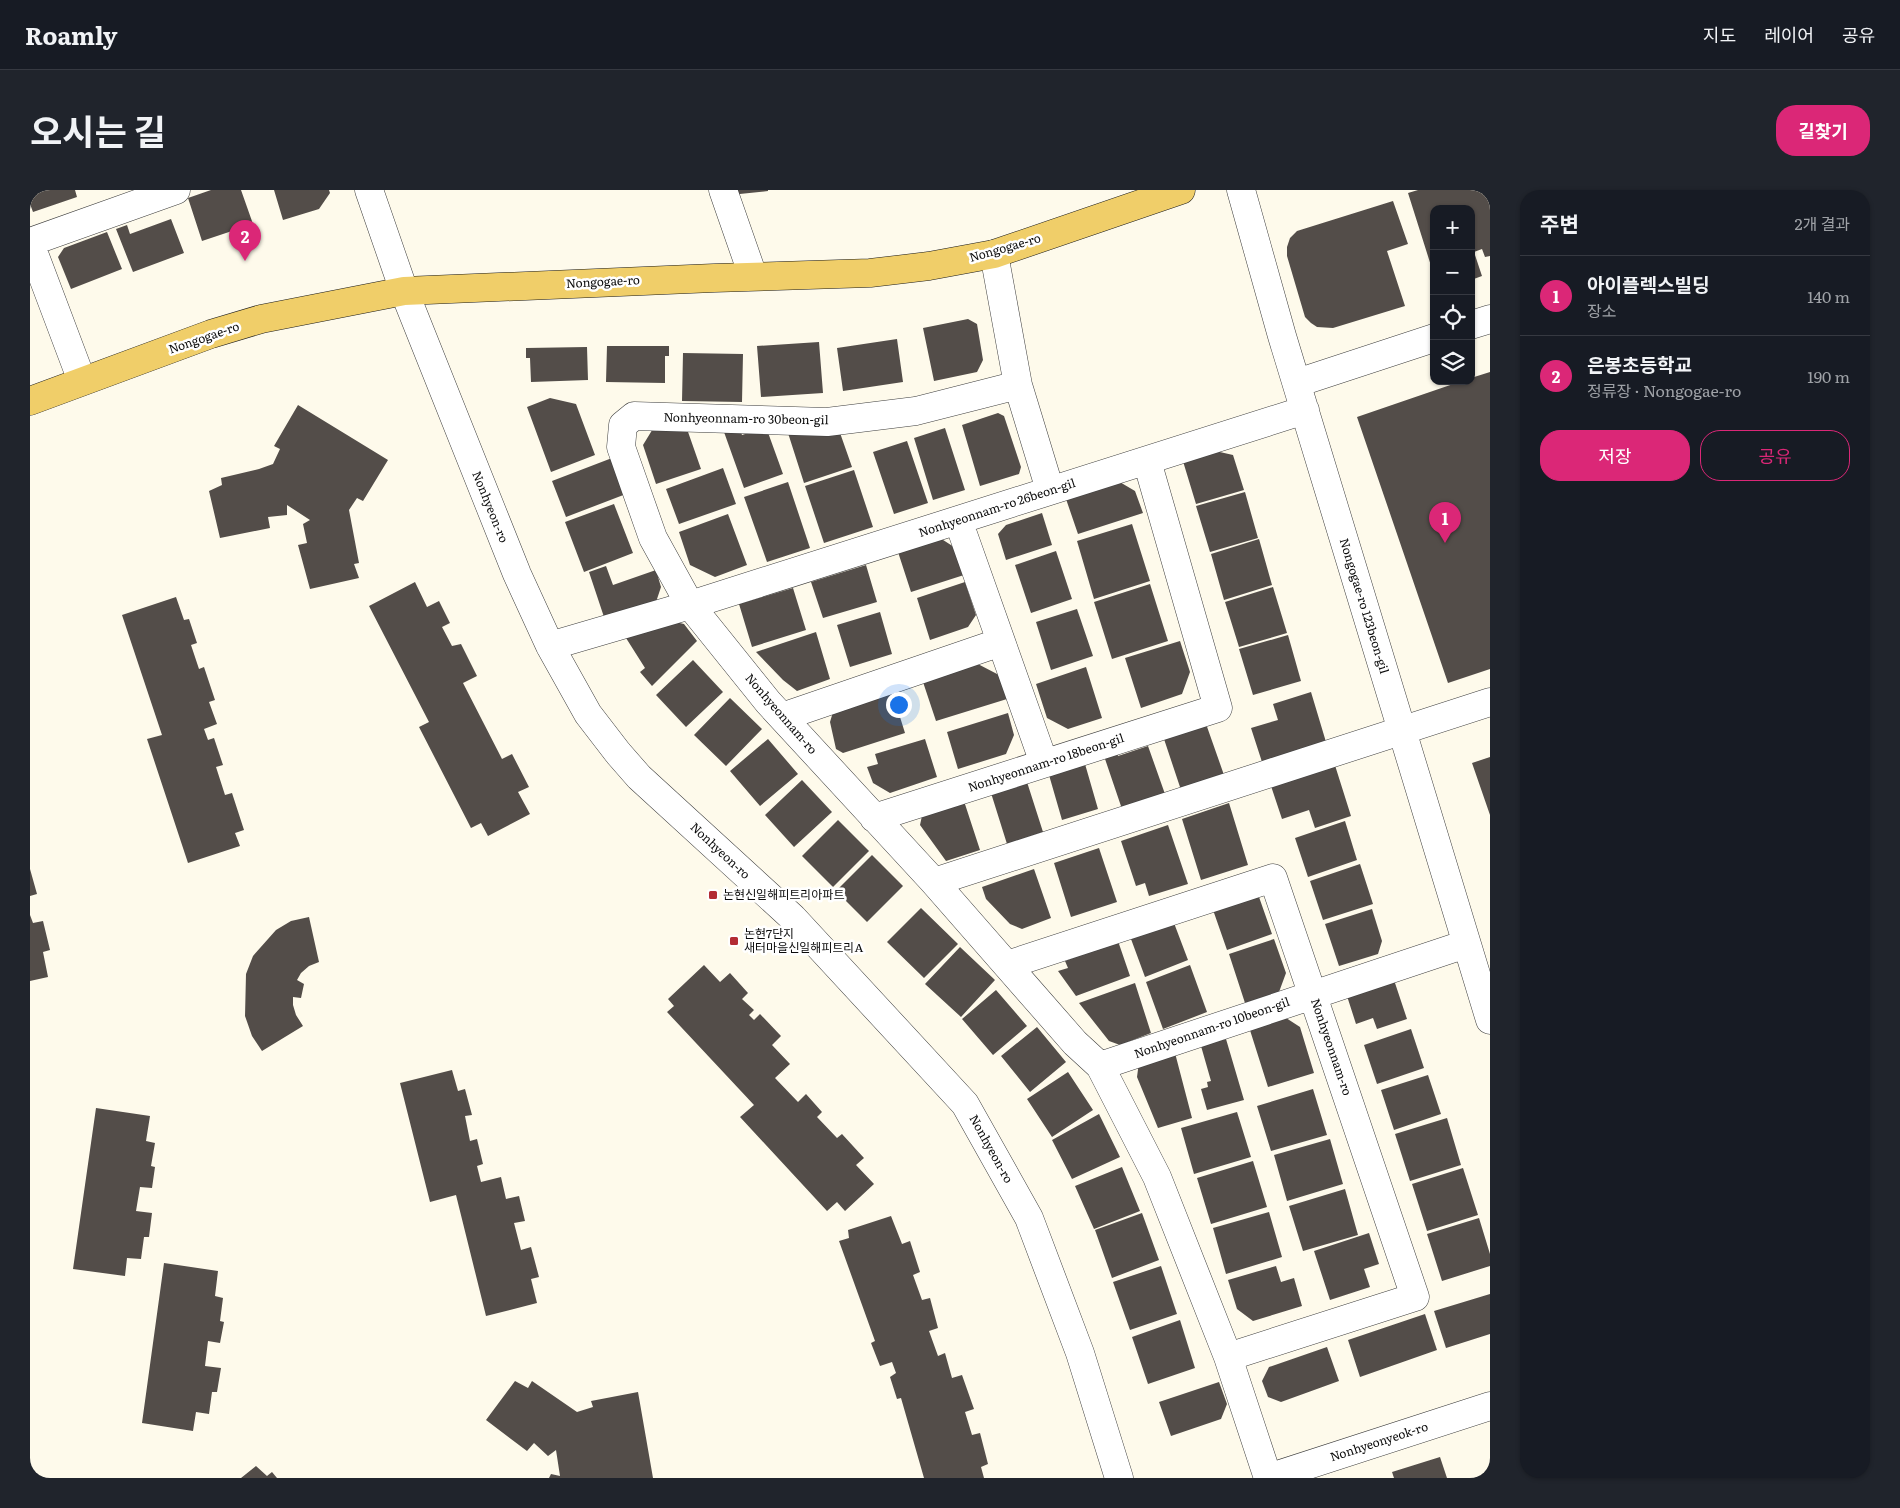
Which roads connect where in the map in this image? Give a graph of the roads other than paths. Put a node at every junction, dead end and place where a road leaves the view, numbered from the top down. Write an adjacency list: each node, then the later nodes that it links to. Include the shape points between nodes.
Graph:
1 (176, 190): 6 (street)
2 (369, 190): 9 (street, Nonhyeon-ro)
3 (723, 190): 8 (street)
4 (1181, 190): 7 (main road, Nongogae-ro)
5 (1240, 190): 14 (street, Nongogae-ro 123beon-gil)
6 (30, 242): 13 (street)
7 (994, 254): 8 (main road, Nongogae-ro, via 870,273); 15 (street)
8 (752, 276): 9 (main road, Nongogae-ro)
9 (404, 291): 13 (main road, Nongogae-ro, via 261,319); 24 (street, Nonhyeon-ro, via 517,574)
10 (1490, 319): 11 (street)
11 (1475, 325)
12 (1430, 339): 14 (street)
13 (82, 381): 16 (main road, Nongogae-ro)
14 (1297, 383): 17 (street, Nongogae-ro 123beon-gil)
15 (1018, 385): 18 (street, Nonhyeonnam-ro 30beon-gil, via 916,411 827,422 634,416); 20 (street)
16 (30, 401)
17 (1305, 410): 19 (street, Nonhyeonnam-ro 26beon-gil); 27 (street, Nongogae-ro 123beon-gil)
18 (623, 425): 22 (street, Nonhyeonnam-ro, via 621,448 653,538)
19 (1147, 461): 20 (street, Nonhyeonnam-ro 26beon-gil); 28 (street, Nonhyeonnam-ro 18beon-gil, via 1218,708)
20 (1050, 490): 21 (street, Nonhyeonnam-ro 26beon-gil)
21 (958, 520): 22 (street, Nonhyeonnam-ro 26beon-gil); 23 (street)
22 (690, 606): 24 (street, Nonhyeonnam-ro 26beon-gil); 26 (street, Nonhyeonnam-ro)
23 (1001, 642): 26 (street); 28 (street)
24 (550, 646): 38 (street, Nonhyeon-ro, via 588,714 618,754 793,918 965,1104 1029,1218 1080,1353)
25 (1490, 702): 27 (street)
26 (782, 717): 29 (street, Nonhyeonnam-ro)
27 (1401, 731): 30 (street); 31 (street, Nongogae-ro 123beon-gil)
28 (1044, 763): 29 (street, Nonhyeonnam-ro 18beon-gil)
29 (874, 818): 30 (street, Nonhyeonnam-ro)
30 (934, 882): 32 (street, Nonhyeonnam-ro)
31 (1466, 944): 33 (street, Nonhyeonnam-ro 10beon-gil); 34 (street, Nongogae-ro 123beon-gil)
32 (1007, 965): 33 (street, Nonhyeonnam-ro, via 1273,878); 35 (street, Nonhyeonnam-ro, via 1075,1043)
33 (1314, 994): 35 (street, Nonhyeonnam-ro 10beon-gil); 36 (street, Nonhyeonnam-ro, via 1415,1297)
34 (1490, 1020)
35 (1100, 1066): 36 (street, Nonhyeonnam-ro, via 1157,1177)
36 (1228, 1357): 39 (street, Nonhyeonnam-ro)
37 (1490, 1406): 39 (street, Nonhyeonyeok-ro)
38 (1119, 1478)
39 (1268, 1478)

